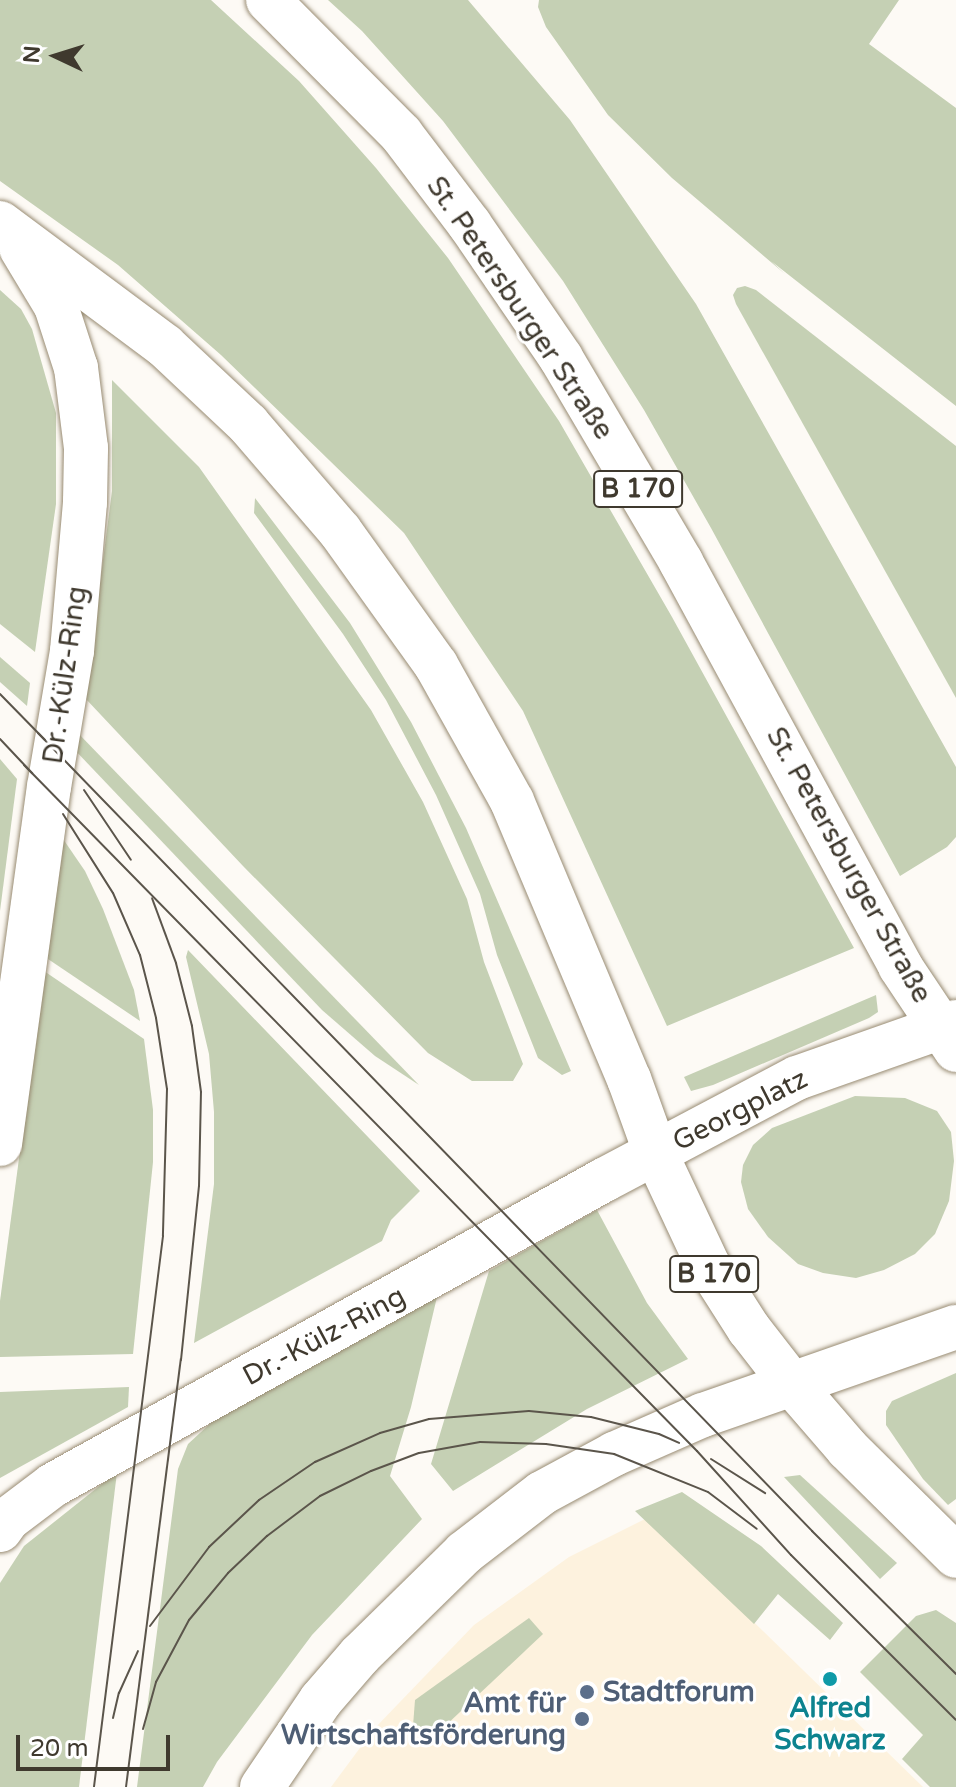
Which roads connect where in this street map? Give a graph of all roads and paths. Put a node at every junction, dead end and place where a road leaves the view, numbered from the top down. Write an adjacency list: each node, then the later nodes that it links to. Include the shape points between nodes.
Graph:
1 (268, 0): 3 (main road, St. Petersburger Straße / B 170, via 401,134 561,358 681,562 900,966)
2 (1, 224): 4 (main road, Dr.-Külz-Ring, via 36,271 60,318 76,368 86,448 72,651); 5 (main road, B 170, via 165,346 248,424 340,531 436,665 512,801)
3 (951, 1033): 5 (main road, Georgplatz, via 797,1078)
4 (0, 1144)
5 (656, 1154): 8 (main road, Georgplatz / B 170, via 708,1265); 9 (main road, Dr.-Külz-Ring, via 53,1485)
6 (956, 1296): 7 (main road)
7 (946, 1331): 8 (main road)
8 (791, 1383): 10 (main road, B 170, via 848,1449); 11 (main road, via 614,1454 542,1493 471,1547 360,1655 321,1700)
9 (0, 1530)
10 (956, 1556)
11 (262, 1787)

